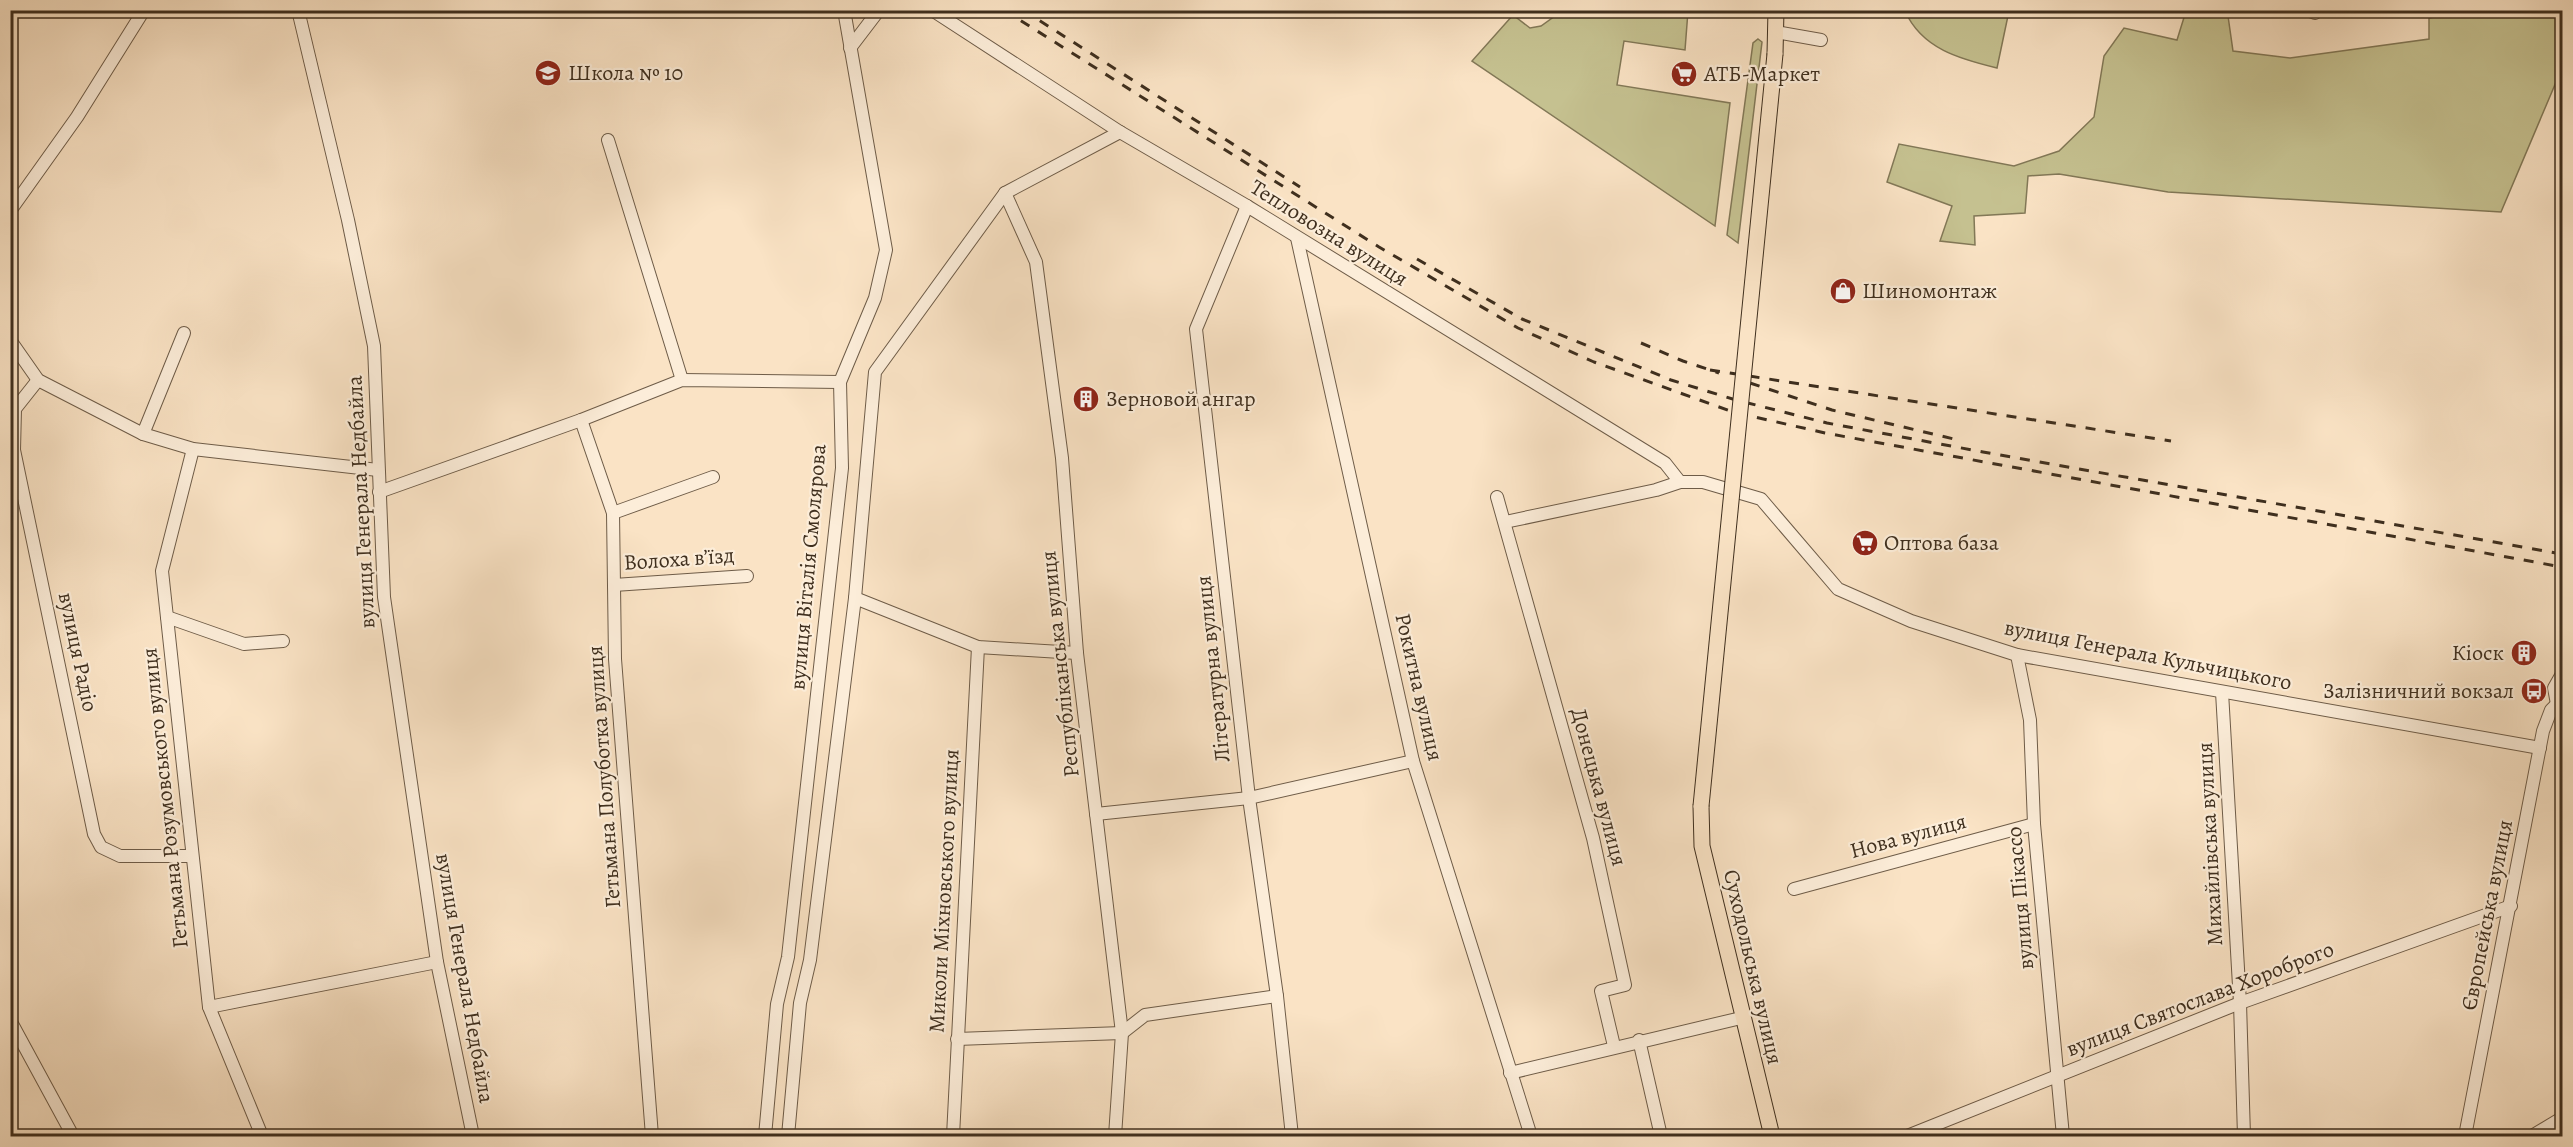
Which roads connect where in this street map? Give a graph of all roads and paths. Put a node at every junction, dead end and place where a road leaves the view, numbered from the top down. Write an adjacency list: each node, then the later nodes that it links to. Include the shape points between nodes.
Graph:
1 (144, 10): 14 (street, via 77,117)
2 (298, 10): 25 (street, вулиця Генерала Недбайла, via 374,346)
3 (844, 10): 9 (street, вулиця Віталія Смолярова)
4 (879, 10): 9 (street)
5 (932, 10): 10 (street, Тепловозна вулиця)
6 (1776, 10): 7 (main road, Суходольська вулиця)
7 (1776, 32): 8 (street); 55 (main road, Суходольська вулиця, bridge, via 1701,806 1702,846)
8 (1821, 40)
9 (850, 48): 20 (street, вулиця Віталія Смолярова, via 886,250 875,298)
10 (1120, 132): 12 (street, вулиця Віталія Смолярова); 13 (street, Тепловозна вулиця)
11 (608, 140): 19 (street)
12 (1005, 193): 34 (street, вулиця Віталія Смолярова, via 875,372); 38 (street, Республіканська вулиця, via 1036,262 1062,458)
13 (1247, 206): 15 (street, Тепловозна вулиця); 45 (street, Літературна вулиця, via 1196,329)
14 (10, 211)
15 (1297, 238): 27 (street, Тепловозна вулиця, via 1665,463); 44 (street, Рокитна вулиця)
16 (184, 333): 22 (street)
17 (10, 340): 18 (street)
18 (38, 380): 22 (street); 24 (street, вулиця Радіо, via 15,409)
19 (682, 380): 20 (street); 21 (street)
20 (840, 382): 69 (street, вулиця Віталія Смолярова, via 842,468 788,957 777,1004)
21 (581, 420): 28 (street); 30 (street, Гетьмана Полуботка вулиця)
22 (143, 434): 23 (street)
23 (193, 449): 25 (street); 35 (street, Гетьмана Розумовського вулиця, via 162,571)
24 (12, 452): 48 (street, вулиця Радіо, via 94,834 101,847 120,856)
25 (378, 470): 28 (street, вулиця Генерала Недбайла)
26 (712, 477): 30 (street)
27 (1680, 482): 31 (street); 39 (street, вулиця Генерала Кульчицького, via 1703,482 1761,500 1838,589 1911,621)
28 (379, 492): 51 (street, вулиця Генерала Недбайла, via 384,597)
29 (1497, 497): 31 (street, Донецька вулиця)
30 (613, 513): 33 (street, Гетьмана Полуботка вулиця)
31 (1505, 522): 60 (street, Донецька вулиця, via 1593,838 1619,956 1625,985 1601,991)
32 (747, 576): 33 (street, Волоха в’їзд)
33 (614, 585): 68 (street, Гетьмана Полуботка вулиця, via 615,659)
34 (855, 598): 37 (street); 70 (street, вулиця Віталія Смолярова, via 810,960 800,1003)
35 (167, 617): 36 (street, via 244,644); 48 (street, Гетьмана Розумовського вулиця)
36 (283, 641)
37 (978, 647): 38 (street); 58 (street, Миколи Міхновського вулиця)
38 (1077, 653): 46 (street, Республіканська вулиця)
39 (2017, 655): 41 (street, вулиця Генерала Кульчицького); 47 (street, вулиця Пікассо, via 2030,720)
40 (2562, 674): 42 (street, Європейська вулиця, via 2554,688)
41 (2222, 692): 43 (street, вулиця Генерала Кульчицького); 53 (street, Михайлівська вулиця)
42 (2560, 706): 43 (street, Європейська вулиця, via 2546,720)
43 (2540, 748): 50 (street, Європейська вулиця)
44 (1413, 761): 45 (street); 61 (street, Рокитна вулиця)
45 (1249, 798): 46 (street); 52 (street, Літературна вулиця)
46 (1096, 814): 57 (street, Республіканська вулиця)
47 (2034, 824): 49 (street, Нова вулиця); 62 (street, вулиця Пікассо)
48 (192, 856): 54 (street, Гетьмана Розумовського вулиця)
49 (1794, 889)
50 (2511, 906): 53 (street, вулиця Святослава Хороброго); 79 (street, Європейська вулиця)
51 (437, 962): 54 (street); 67 (street, вулиця Генерала Недбайла)
52 (1277, 996): 57 (street, via 1146,1015); 73 (street, Літературна вулиця)
53 (2240, 1003): 62 (street, вулиця Святослава Хороброго); 78 (street, Михайлівська вулиця)
54 (209, 1007): 66 (street, Гетьмана Розумовського вулиця)
55 (1741, 1017): 59 (street); 76 (main road, Суходольська вулиця)
56 (10, 1020): 65 (street)
57 (1122, 1033): 58 (street); 72 (street, Республіканська вулиця)
58 (957, 1039): 71 (street, Миколи Міхновського вулиця)
59 (1639, 1041): 60 (street); 75 (street)
60 (1614, 1047): 61 (street)
61 (1510, 1073): 74 (street, Рокитна вулиця)
62 (2058, 1076): 64 (street, вулиця Святослава Хороброго); 77 (street, вулиця Пікассо)
63 (2562, 1118): 80 (street)
64 (1907, 1136)
65 (73, 1137)
66 (262, 1137)
67 (473, 1137)
68 (652, 1137)
69 (765, 1137)
70 (788, 1137)
71 (953, 1137)
72 (1115, 1137)
73 (1292, 1137)
74 (1532, 1137)
75 (1661, 1137)
76 (1772, 1137)
77 (2063, 1137)
78 (2244, 1137)
79 (2465, 1137)
80 (2532, 1137)

